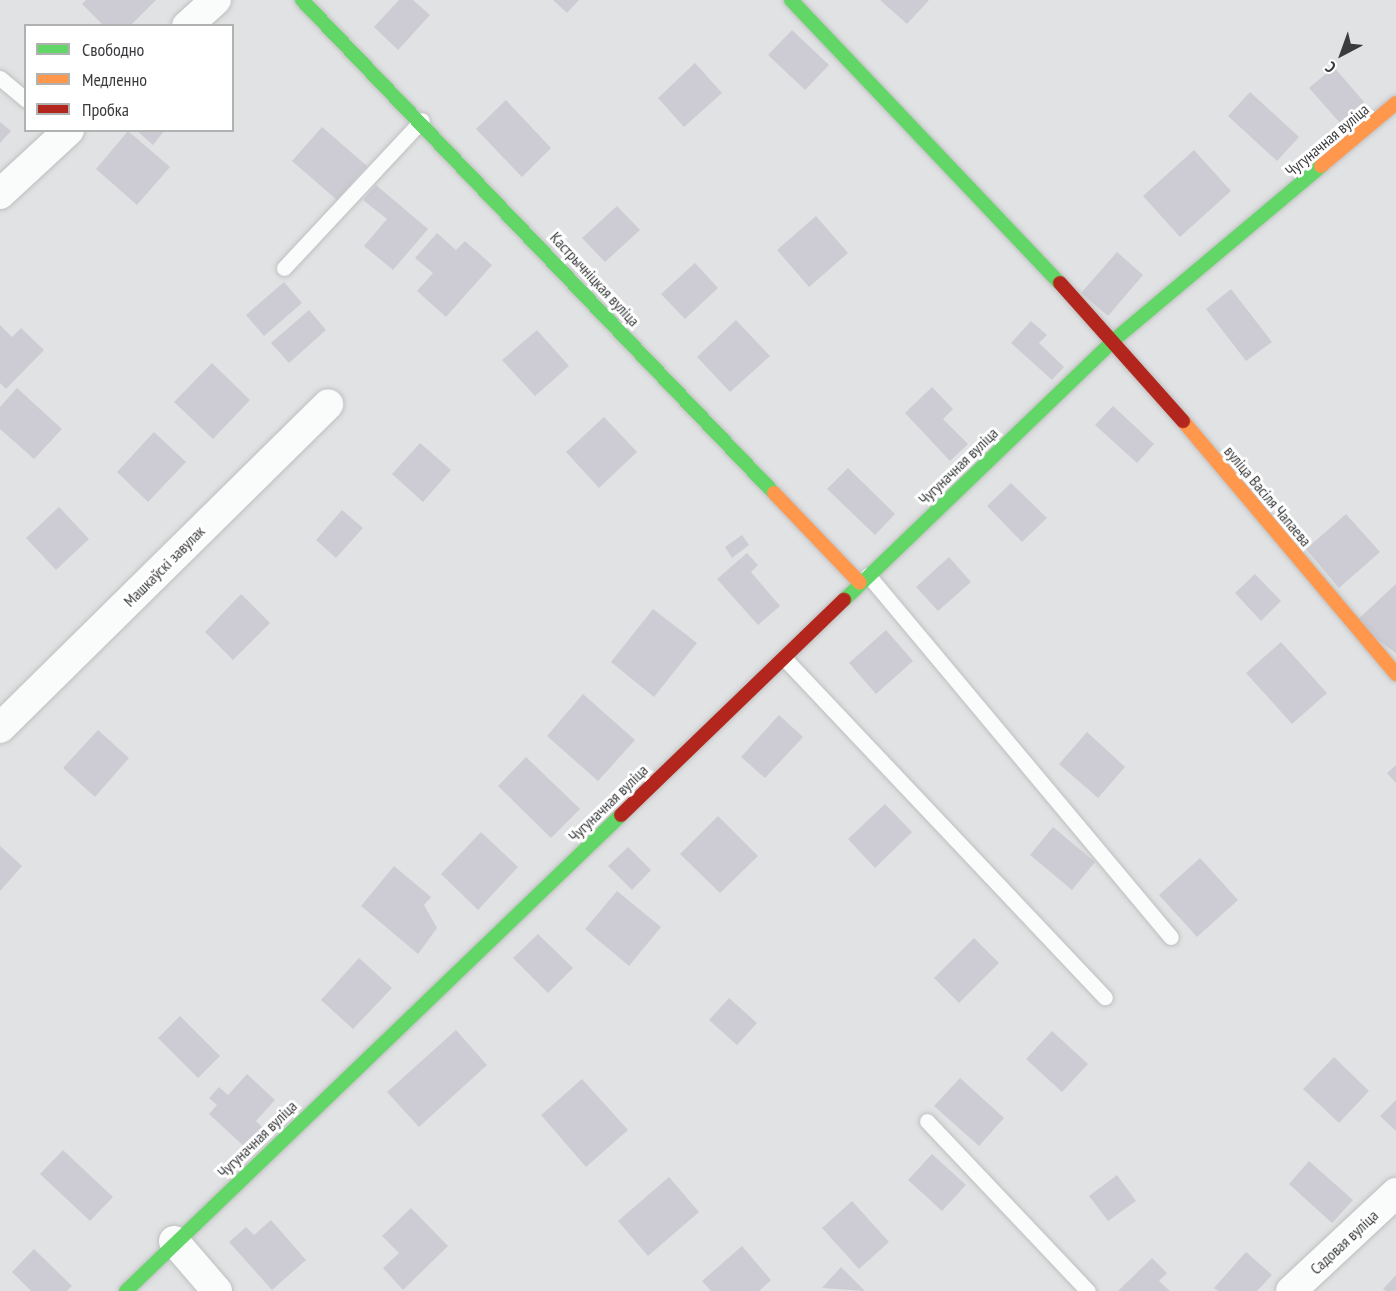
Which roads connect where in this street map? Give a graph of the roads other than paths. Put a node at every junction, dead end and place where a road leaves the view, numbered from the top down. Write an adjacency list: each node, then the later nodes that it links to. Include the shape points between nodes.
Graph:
1 (216, 0): 4 (street)
2 (302, 0): 8 (street, Кастрычніцкая вуліца)
3 (791, 0): 12 (street)
4 (189, 24)
5 (0, 78): 6 (lane)
6 (24, 98)
7 (1396, 103): 12 (street, Чугуначная вуліца)
8 (422, 120): 11 (lane); 14 (street, Кастрычніцкая вуліца)
9 (65, 132): 10 (street)
10 (0, 194)
11 (284, 268)
12 (1114, 340): 14 (street, Чугуначная вуліца); 16 (street, вуліца Васіля Чапаева)
13 (328, 404): 17 (street, Машкаўскі завулак)
14 (864, 579): 15 (street, Чугуначная вуліца); 18 (lane)
15 (784, 658): 19 (lane); 22 (street, Чугуначная вуліца)
16 (1396, 674)
17 (0, 728)
18 (1171, 937)
19 (1105, 997)
20 (927, 1121): 25 (lane)
21 (1396, 1193): 26 (street, Садовая вуліца)
22 (174, 1241): 23 (street, Чугуначная вуліца); 24 (street)
23 (126, 1291)
24 (217, 1291)
25 (1088, 1291)
26 (1291, 1291)

